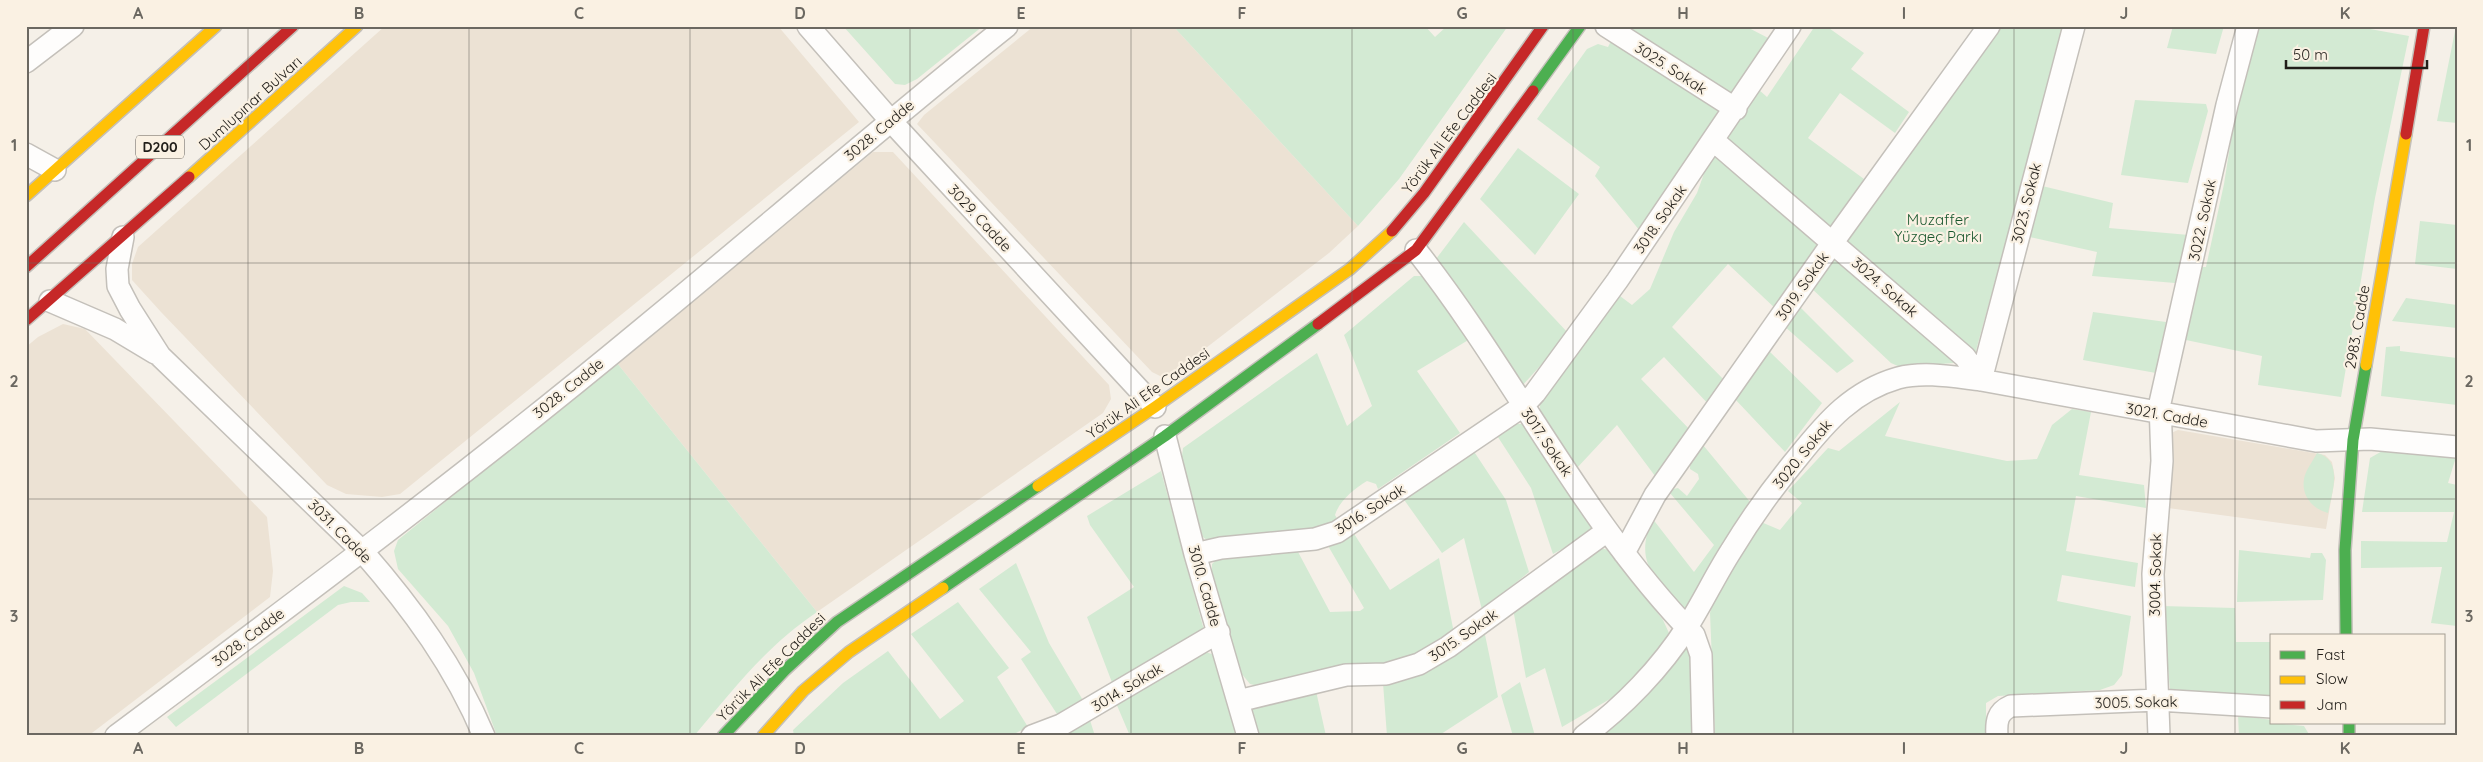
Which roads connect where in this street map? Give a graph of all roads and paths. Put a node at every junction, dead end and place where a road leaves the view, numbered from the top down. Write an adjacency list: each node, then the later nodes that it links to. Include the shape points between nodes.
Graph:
1 (73, 26): 15 (street)
2 (216, 26): 20 (main road)
3 (293, 26): 25 (main road, Dumlupınar Bulvarı / D200)
4 (357, 26): 22 (main road, Dumlupınar Bulvarı)
5 (808, 26): 17 (street, 3029. Cadde)
6 (1007, 26): 17 (street, 3028. Cadde)
7 (1543, 26): 23 (main road, Yörük Ali Efe Caddesi, via 1430,185)
8 (1580, 26): 23 (main road, Yörük Ali Efe Caddesi, via 1442,217)
9 (1606, 26): 16 (street, 3025. Sokak)
10 (1790, 26): 16 (street, 3018. Sokak)
11 (1989, 26): 24 (street, 3019. Sokak)
12 (2074, 26): 29 (street, 3023. Sokak)
13 (2248, 26): 32 (street, 3022. Sokak, via 2227,105)
14 (2424, 26): 34 (main road, 2983. Cadde)
15 (26, 62)
16 (1736, 109): 18 (street, 3018. Sokak)
17 (890, 120): 31 (street, 3029. Cadde); 37 (street, 3028. Cadde, via 641,330)
18 (1714, 141): 24 (street, 3024. Sokak); 30 (street, 3018. Sokak, via 1606,297)
19 (26, 154): 20 (street)
20 (55, 170): 21 (main road)
21 (26, 196)
22 (123, 237): 26 (main road, Dumlupınar Bulvarı); 28 (street, 3031. Cadde, via 117,269 118,286)
23 (1405, 240): 30 (street, 3017. Sokak, via 1453,298); 31 (main road, Yörük Ali Efe Caddesi, via 1350,269); 33 (main road, Yörük Ali Efe Caddesi, via 1376,284)
24 (1833, 242): 29 (street, 3024. Sokak, via 1965,357); 38 (street, 3019. Sokak, via 1655,496)
25 (26, 267)
26 (50, 301): 27 (main road, Dumlupınar Bulvarı); 28 (street, 3031. Cadde, via 115,329)
27 (26, 320)
28 (160, 356): 37 (street, 3031. Cadde)
29 (1981, 380): 32 (street, 3021. Cadde); 40 (street, 3020. Sokak, via 1943,376 1899,378 1866,391 1838,411 1762,504 1730,551)
30 (1523, 406): 36 (street, 3017. Sokak); 39 (street, 3016. Sokak, via 1337,532 1315,539 1221,548)
31 (1155, 407): 49 (main road, Yörük Ali Efe Caddesi, via 837,622 785,670)
32 (2160, 414): 34 (street, 3021. Cadde, via 2316,441); 43 (street, 3004. Sokak, via 2162,461 2153,574)
33 (1165, 436): 39 (street, 3010. Cadde); 46 (main road, Yörük Ali Efe Caddesi, via 849,652 803,691)
34 (2353, 440): 35 (street, 3021. Cadde); 42 (main road, 2983. Cadde, via 2344,570)
35 (2457, 447)
36 (1606, 531): 38 (street, 3017. Sokak); 44 (street, 3015. Sokak, via 1448,647 1419,664 1386,674 1346,676)
37 (363, 552): 47 (street, 3028. Cadde); 48 (street, 3031. Cadde, via 422,625 458,683)
38 (1624, 552): 40 (street, 3017. Sokak)
39 (1195, 554): 41 (street, 3010. Cadde)
40 (1687, 628): 52 (street, 3020. Sokak, via 1646,680); 53 (street, 3017. Sokak, via 1697,641 1700,655)
41 (1218, 632): 44 (street, 3010. Cadde); 50 (street, 3014. Sokak, via 1069,721)
42 (2346, 634)
43 (2158, 700): 45 (street, 3005. Sokak); 54 (street, 3005. Sokak, via 2011,706 1998,718); 55 (street, 3004. Sokak)
44 (1238, 701): 51 (street, 3010. Cadde)
45 (2270, 707)
46 (770, 733)
47 (116, 736)
48 (484, 736)
49 (723, 736)
50 (1032, 736)
51 (1248, 736)
52 (1584, 736)
53 (1703, 736)
54 (1997, 736)
55 (2159, 736)

